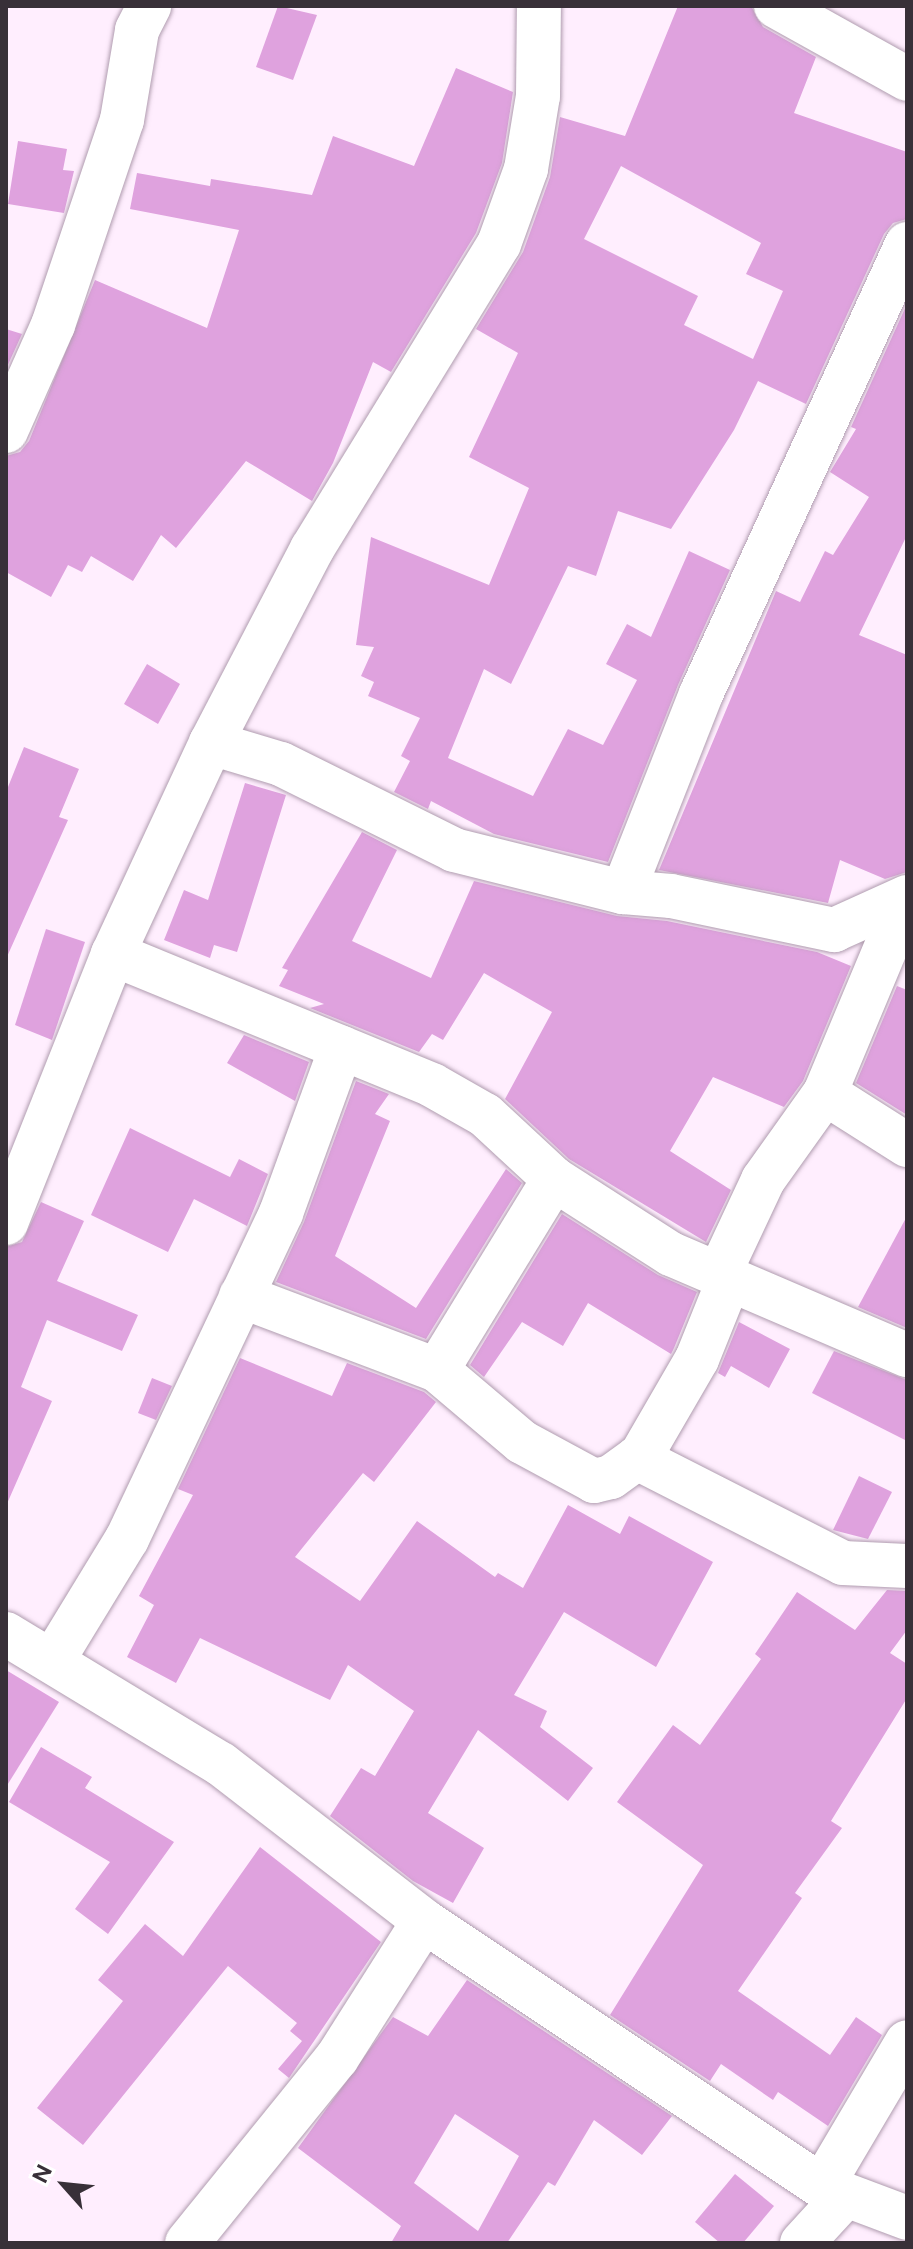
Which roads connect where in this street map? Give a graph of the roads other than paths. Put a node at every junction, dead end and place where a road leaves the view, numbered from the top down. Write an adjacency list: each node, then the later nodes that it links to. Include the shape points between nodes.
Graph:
1 (149, 6): 6 (street, via 137,30 122,120 53,325)
2 (539, 6): 7 (street, via 538,96 526,169 499,244 312,549)
3 (776, 6): 4 (street)
4 (907, 79)
5 (907, 244): 8 (street, via 701,694)
6 (6, 431)
7 (211, 743): 8 (street, via 281,764 454,850); 10 (street)
8 (623, 892): 9 (street, via 671,896 834,930)
9 (906, 898): 12 (street)
10 (113, 954): 11 (street); 15 (street)
11 (341, 1048): 14 (street, via 432,1085 485,1115); 17 (street, via 281,1213)
12 (825, 1093): 13 (street); 16 (street, via 763,1180)
13 (907, 1145)
14 (554, 1179): 16 (street, via 671,1254); 19 (street)
15 (6, 1223)
16 (725, 1275): 18 (street); 20 (street, via 697,1359)
17 (241, 1296): 19 (street); 23 (street, via 127,1539)
18 (907, 1355)
19 (437, 1370): 20 (street, via 522,1442 594,1481)
20 (639, 1459): 21 (street, via 843,1563)
21 (907, 1566)
22 (6, 1634): 23 (street)
23 (53, 1660): 24 (street, via 221,1764)
24 (424, 1921): 26 (street); 28 (street, via 337,2058)
25 (907, 2042): 26 (street)
26 (834, 2191): 27 (street); 29 (street)
27 (907, 2218)
28 (187, 2243)
29 (802, 2243)

